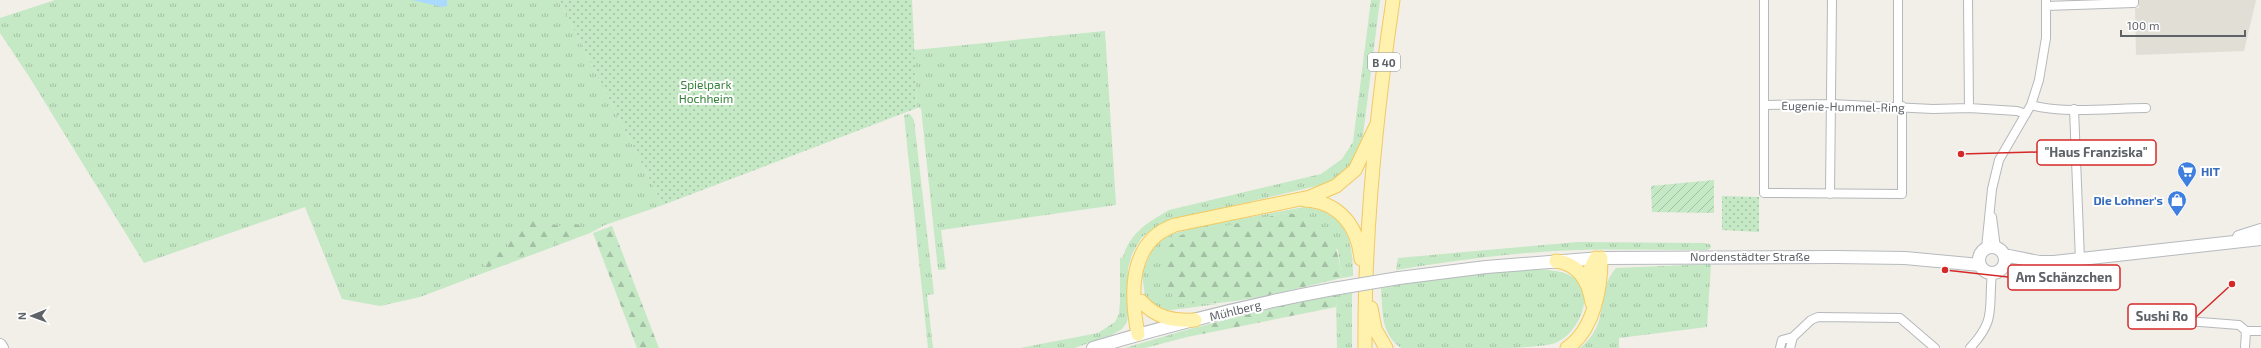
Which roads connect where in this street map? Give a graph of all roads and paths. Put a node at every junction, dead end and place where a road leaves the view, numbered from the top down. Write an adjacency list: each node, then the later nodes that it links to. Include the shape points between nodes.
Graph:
1 (1393, 0): 16 (main road, B 40)
2 (1764, 0): 9 (street, Eugenie-Hummel-Ring)
3 (1832, 0): 8 (street)
4 (1898, 0): 11 (street)
5 (1968, 0): 12 (street)
6 (2134, 0): 7 (street, via 2134,3)
7 (2046, 3): 10 (street, via 2044,60)
8 (1831, 104): 9 (street, Eugenie-Hummel-Ring); 11 (street, Eugenie-Hummel-Ring); 17 (street)
9 (1764, 105): 17 (street, via 1764,193)
10 (2031, 105): 14 (street, via 2041,108); 15 (street)
11 (1900, 106): 12 (street, Eugenie-Hummel-Ring, via 1933,109); 17 (street, via 1902,194)
12 (1969, 108): 15 (street, Eugenie-Hummel-Ring, via 2017,111)
13 (2146, 108): 14 (street)
14 (2074, 109): 24 (street)
15 (2026, 114): 22 (street, via 1999,160 1992,189)
16 (1377, 124): 18 (main road, via 1361,160 1346,179 1325,192); 28 (main road, B 40)
17 (1830, 194)
18 (1295, 200): 30 (main road, via 1175,225 1162,231 1150,240 1141,252 1136,268); 32 (main road, via 1325,204 1350,223 1360,244)
19 (2261, 230): 21 (main road, Nordenstädter Straße)
20 (2261, 239): 21 (main road, Nordenstädter Straße)
21 (2225, 243): 24 (main road, Nordenstädter Straße)
22 (1989, 254): 23 (main road, Nordenstädter Straße, via 1944,261 1835,257); 26 (main road, Nordenstädter Straße); 27 (main road); 27 (main road, via 1986,272)
23 (1599, 258): 25 (main road, Nordenstädter Straße); 31 (main road, via 1589,271); 34 (main road, via 1600,275)
24 (2080, 260): 26 (main road, Nordenstädter Straße)
25 (1556, 261): 29 (main road, Nordenstädter Straße); 31 (main road, via 1577,270)
26 (2039, 262): 27 (main road, Nordenstädter Straße)
27 (1998, 270): 50 (street, via 1990,318 1984,332)
28 (1366, 274): 32 (main road, B 40); 45 (main road, via 1375,329)
29 (1399, 278): 35 (main road, Mühlberg, bridge, via 1333,289)
30 (1135, 285): 33 (main road); 39 (main road, via 1135,318)
31 (1590, 290): 34 (main road)
32 (1366, 295): 44 (main road, B 40)
33 (1141, 301): 35 (main road, via 1159,316 1176,320); 39 (main road, via 1145,315)
34 (1593, 308): 46 (main road, via 1584,332)
35 (1195, 320): 39 (main road, Mühlberg)
36 (2174, 320): 37 (street, via 2240,325)
37 (2246, 331): 38 (street); 51 (street)
38 (2261, 332)
39 (1138, 334): 43 (main road, Mühlberg)
40 (1793, 337): 47 (street, via 1782,340); 48 (street); 49 (street, via 1811,320 1818,317 1900,318)
41 (0, 345): 42 (main road)
42 (2, 348)
43 (1093, 348)
44 (1365, 348)
45 (1386, 348)
46 (1567, 348)
47 (1780, 348)
48 (1790, 348)
49 (1935, 348)
50 (1970, 348)
51 (2245, 348)

